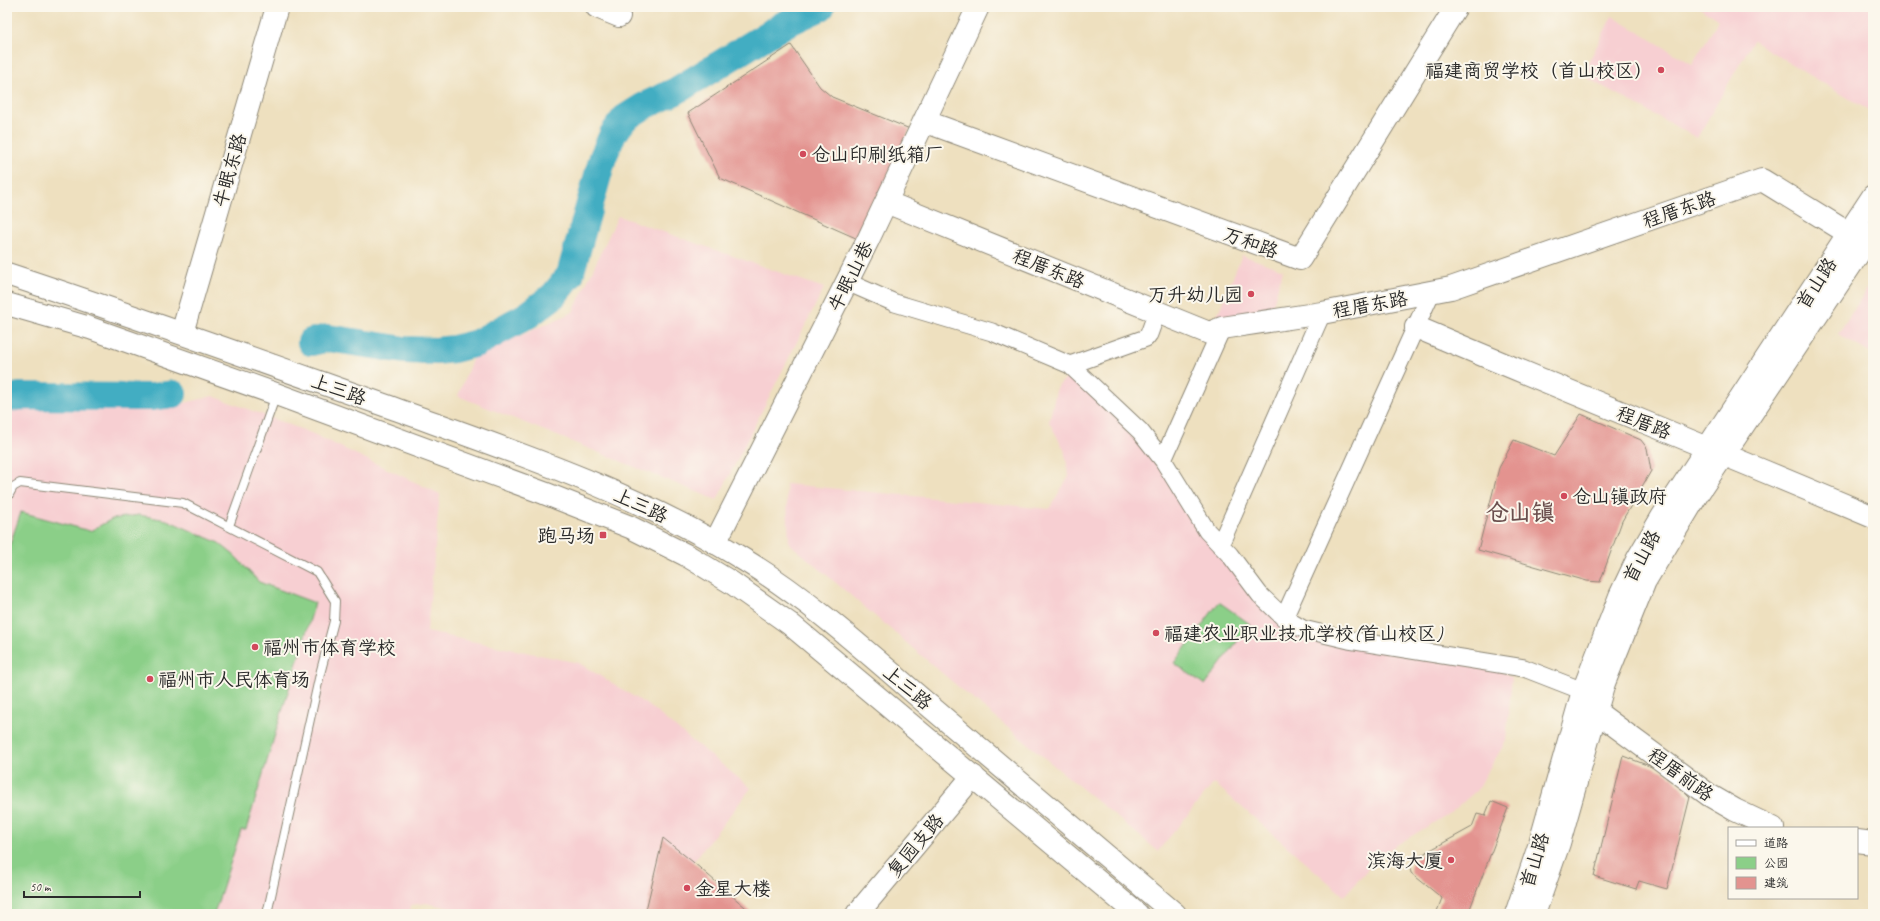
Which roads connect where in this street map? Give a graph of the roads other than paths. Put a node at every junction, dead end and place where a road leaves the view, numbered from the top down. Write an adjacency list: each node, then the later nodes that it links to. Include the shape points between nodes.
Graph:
1 (277, 7): 19 (main road, 牛眠东路)
2 (597, 7): 5 (main road)
3 (978, 7): 6 (main road, 牛眠山巷)
4 (1456, 7): 6 (main road, 万和路, via 1300,260)
5 (619, 16)
6 (924, 121): 8 (main road, 牛眠山巷)
7 (1873, 196): 10 (main road, 首山路)
8 (886, 202): 12 (main road, 牛眠山巷); 15 (main road, 程厝东路)
9 (1873, 232): 22 (main road, 首山路)
10 (1848, 233): 13 (main road, 程厝东路, via 1762,180); 22 (main road, 首山路)
11 (7, 274): 19 (main road, 上三路)
12 (847, 282): 20 (street, via 895,303 992,332); 27 (main road, 牛眠山巷)
13 (1431, 293): 16 (main road, 程厝东路); 17 (street)
14 (7, 304): 21 (main road, 上三路, via 90,328)
15 (1157, 312): 18 (main road, 程厝东路, via 1209,332); 20 (street, via 1146,338)
16 (1322, 313): 18 (main road, 程厝东路); 28 (street)
17 (1416, 327): 22 (main road, 程厝路); 29 (street)
18 (1222, 328): 23 (street)
19 (182, 333): 27 (main road, 上三路, via 589,481 665,515)
20 (1070, 365): 23 (street, via 1135,424)
21 (276, 394): 26 (lane); 32 (main road, 上三路, via 544,492 660,541 732,583 790,624)
22 (1717, 451): 25 (main road, 程厝路); 30 (main road, 首山路, via 1662,517 1638,558 1614,610); 31 (main road, 首山路, via 1700,490 1645,581 1619,643)
23 (1162, 460): 28 (street, via 1204,528)
24 (7, 498): 26 (lane, via 13,487 20,483 183,503)
25 (1873, 517)
26 (229, 526): 36 (lane, via 317,572 335,601 334,621)
27 (715, 543): 39 (main road, 上三路, via 773,579 829,621)
28 (1220, 545): 29 (street, via 1260,595)
29 (1284, 618): 30 (street, via 1303,629 1349,640 1519,666)
30 (1583, 690): 40 (main road, 首山路, via 1542,836)
31 (1595, 711): 33 (main road, 程厝前路, via 1709,795); 41 (main road, 首山路, via 1559,843)
32 (973, 776): 37 (main road, 复园支路); 38 (main road, 上三路)
33 (1771, 827)
34 (1858, 841): 35 (main road)
35 (1873, 843)
36 (267, 914)
37 (857, 914)
38 (1137, 914)
39 (1175, 914)
40 (1516, 914)
41 (1534, 914)

